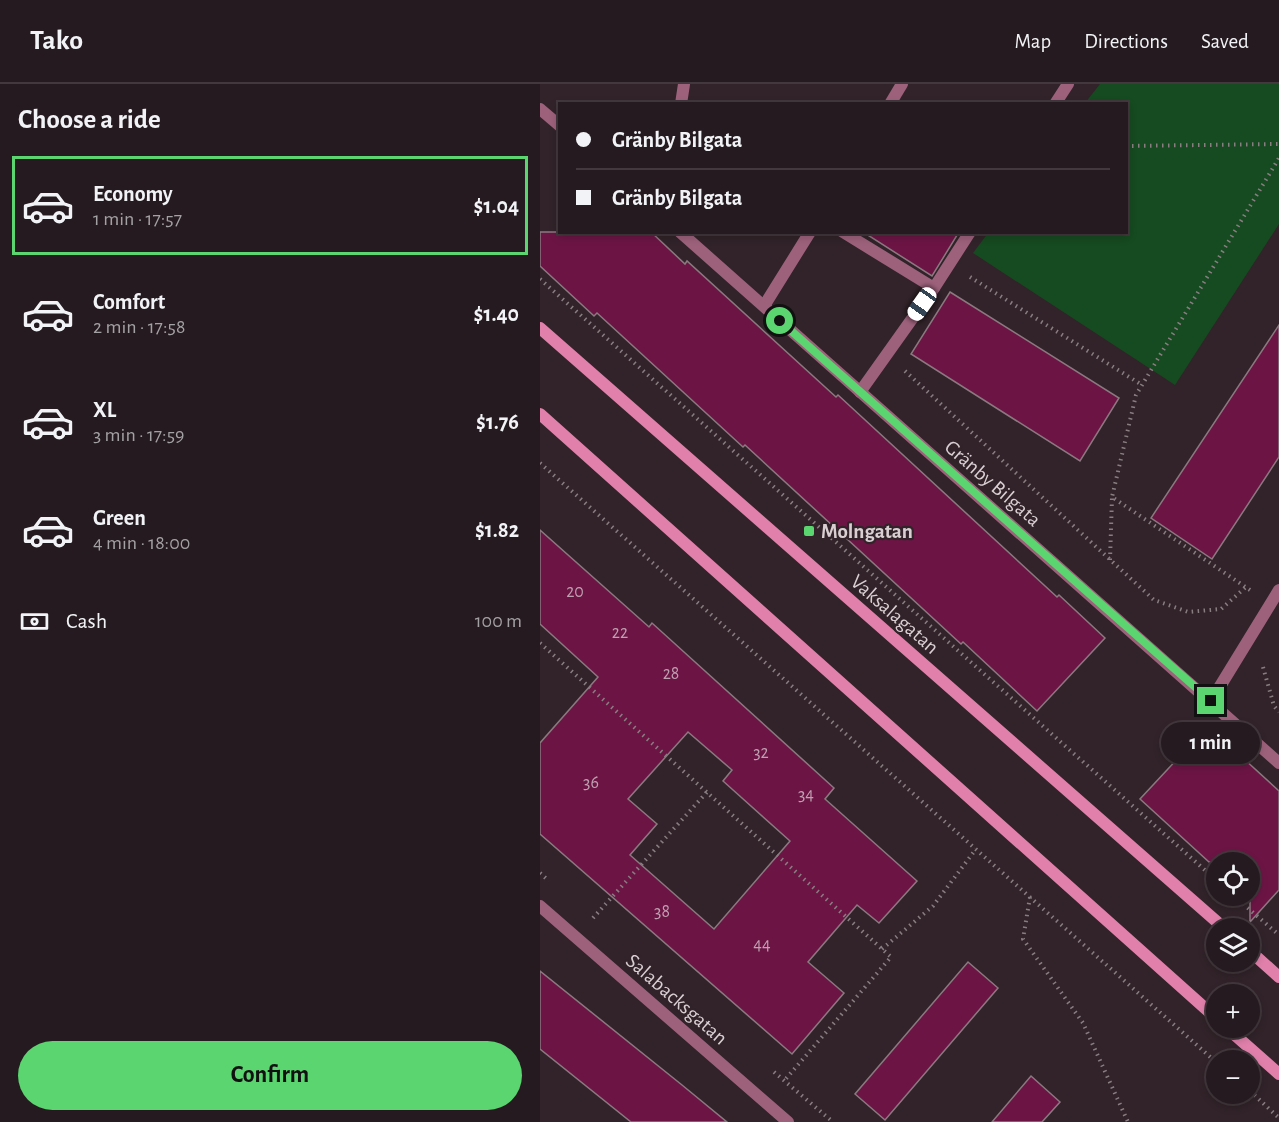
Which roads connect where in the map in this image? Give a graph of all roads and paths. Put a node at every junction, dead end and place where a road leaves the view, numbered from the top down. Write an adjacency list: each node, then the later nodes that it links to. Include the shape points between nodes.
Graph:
1 (684, 84): 4 (street)
2 (902, 84): 5 (street)
3 (1068, 84): 6 (street)
4 (681, 102)
5 (891, 102)
6 (1056, 102)
7 (540, 109): 8 (street)
8 (558, 124)
9 (1279, 144): 10 (path)
10 (1128, 146)
11 (1279, 158): 22 (path)
12 (682, 234): 19 (street, Gränby Bilgata)
13 (809, 234): 19 (street)
14 (846, 234): 18 (street)
15 (969, 234): 16 (street)
16 (949, 264): 18 (street); 22 (path)
17 (540, 279): 38 (path)
18 (934, 288): 21 (street)
19 (764, 306): 23 (street, Gränby Bilgata)
20 (540, 328): 42 (main road, Vaksalagatan)
21 (887, 354): 23 (street); 27 (path)
22 (1142, 385): 26 (path, via 1136,395)
23 (860, 392): 33 (street, Gränby Bilgata)
24 (540, 414): 48 (main road)
25 (540, 464): 37 (path)
26 (1112, 497): 27 (path); 28 (path)
27 (1110, 560): 28 (path, via 1154,600 1188,612 1221,609)
28 (1246, 587): 30 (path)
29 (1279, 591): 30 (street)
30 (1271, 603): 33 (street)
31 (540, 643): 36 (path)
32 (1265, 657): 34 (path, via 1263,668)
33 (1211, 701): 35 (street, Gränby Bilgata)
34 (1279, 712)
35 (1279, 763)
36 (706, 792): 43 (path); 45 (path)
37 (976, 849): 39 (path); 45 (path, via 933,906)
38 (1206, 871)
39 (1030, 897): 50 (path); 56 (path, via 1023,939 1083,1023)
40 (540, 906): 55 (street, Salabacksgatan)
41 (1246, 906): 44 (path)
42 (1213, 918)
43 (593, 919)
44 (1279, 935)
45 (882, 949): 52 (path, via 891,957)
46 (1260, 960): 47 (main road)
47 (1279, 977)
48 (1206, 1009)
49 (1238, 1038): 51 (main road)
50 (1206, 1053)
51 (1279, 1074)
52 (784, 1081)
53 (1260, 1100): 54 (path)
54 (1279, 1118)
55 (788, 1122)
56 (1128, 1122)

